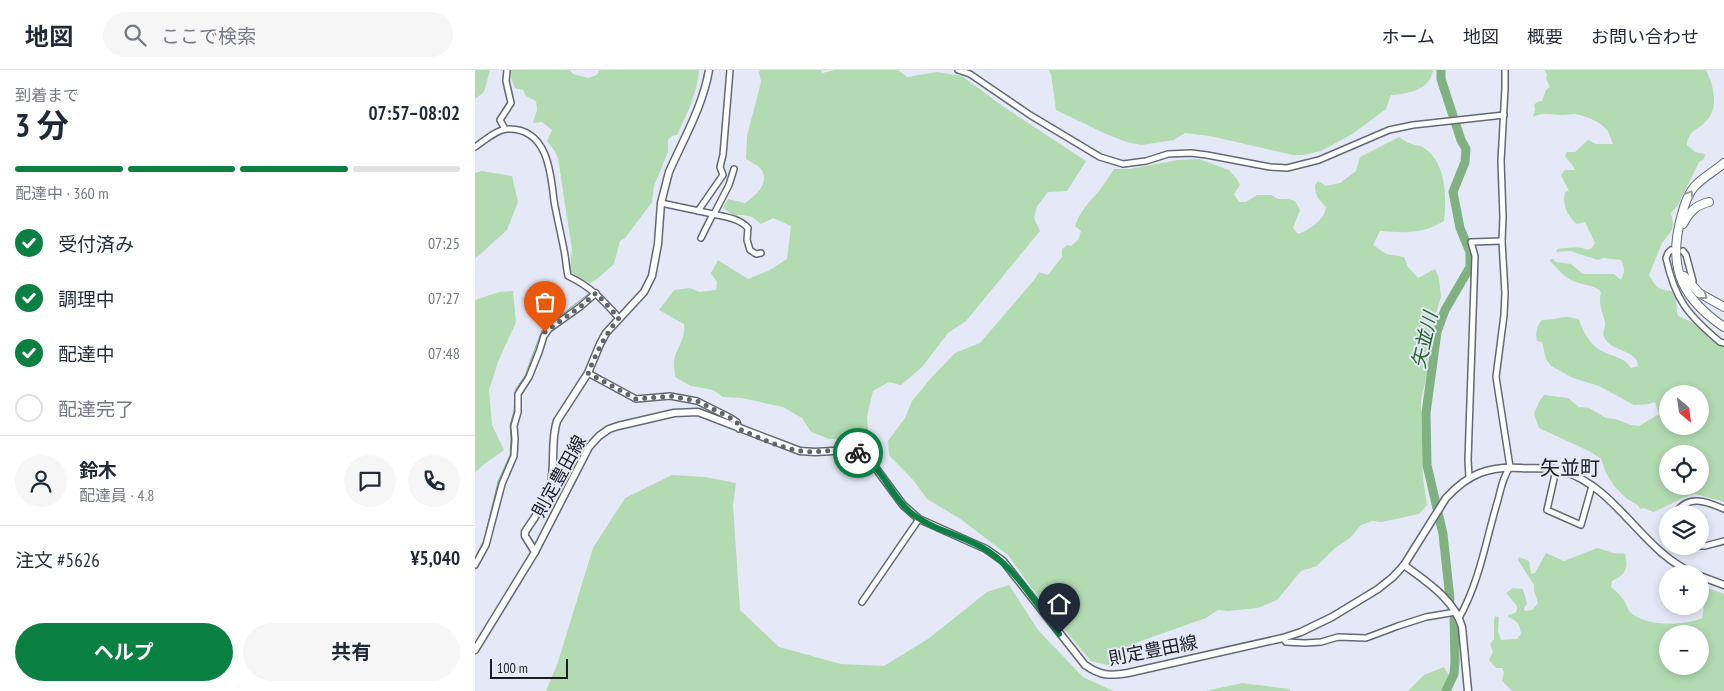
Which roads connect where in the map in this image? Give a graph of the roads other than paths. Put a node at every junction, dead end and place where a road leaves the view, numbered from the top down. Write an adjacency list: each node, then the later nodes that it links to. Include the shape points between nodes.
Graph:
1 (507, 70): 7 (street, via 511,103 501,120)
2 (709, 70): 12 (main road, via 700,100 669,172)
3 (730, 70): 13 (street, via 720,168 723,175)
4 (957, 70): 6 (street, via 970,74 1099,157 1123,164 1168,154 1191,153 1287,168 1319,160 1389,130)
5 (1505, 70): 6 (street)
6 (1504, 115): 16 (street)
7 (505, 129): 8 (street); 21 (street, via 525,133 542,148 553,181 568,276)
8 (475, 147)
9 (1724, 163): 24 (highway, one-way to 9, via 1691,296 1677,271 1676,257 1679,229 1689,194)
10 (734, 170): 14 (street)
11 (1709, 202): 22 (highway, one-way to 22, via 1695,208 1683,223 1679,264 1694,289)
12 (661, 203): 13 (street); 23 (main road, via 652,276 644,292)
13 (698, 211): 14 (street)
14 (713, 214): 15 (street); 19 (street, via 745,224 750,250)
15 (701, 238)
16 (1502, 241): 28 (street, via 1505,293 1496,377); 30 (street, via 1471,242 1475,256)
17 (1671, 250): 25 (street, via 1666,258 1680,300 1697,322)
18 (1683, 251): 20 (street, via 1687,255)
19 (761, 253)
20 (1693, 281)
21 (596, 293): 23 (street); 38 (street, via 545,332 529,377 519,390 514,456 502,484 487,545)
22 (1724, 307)
23 (619, 318): 26 (main road, via 606,333)
24 (1724, 327)
25 (1724, 343)
26 (588, 373): 27 (street, via 636,399 670,396 697,401 731,418); 37 (main road, via 554,430 551,486 525,532)
27 (739, 429): 34 (main road, 則定豊田線, via 800,451 858,452 869,458 903,505); 37 (main road, 則定豊田線, via 699,412 685,412 609,429 589,447)
28 (1510, 467): 29 (main road, 則定豊田線); 30 (main road, 則定豊田線, via 1494,468); 44 (street, via 1504,475 1475,584)
29 (1556, 470): 31 (main road, 則定豊田線, via 1573,474); 31 (street, via 1547,510 1581,525)
30 (1469, 477): 39 (main road, 則定豊田線, via 1446,498)
31 (1592, 486): 40 (main road, 則定豊田線, via 1661,553)
32 (1684, 505): 33 (street, via 1691,501 1704,501)
33 (1724, 509)
34 (919, 519): 43 (street); 45 (main road, 則定豊田線, via 986,549 1003,561 1080,660 1097,674 1128,673)
35 (1724, 541): 36 (street)
36 (1709, 545)
37 (535, 552): 46 (main road, 則定豊田線)
38 (475, 565)
39 (1404, 565): 44 (main road, via 1444,597); 45 (main road, 則定豊田線, via 1378,589 1347,608 1315,626)
40 (1678, 565)
41 (1709, 579): 42 (main road)
42 (1724, 584)
43 (861, 602)
44 (1458, 615): 45 (street, via 1407,623 1366,638 1338,637 1305,643 1287,642); 47 (main road)
45 (1283, 638)
46 (475, 650)
47 (1468, 691)

